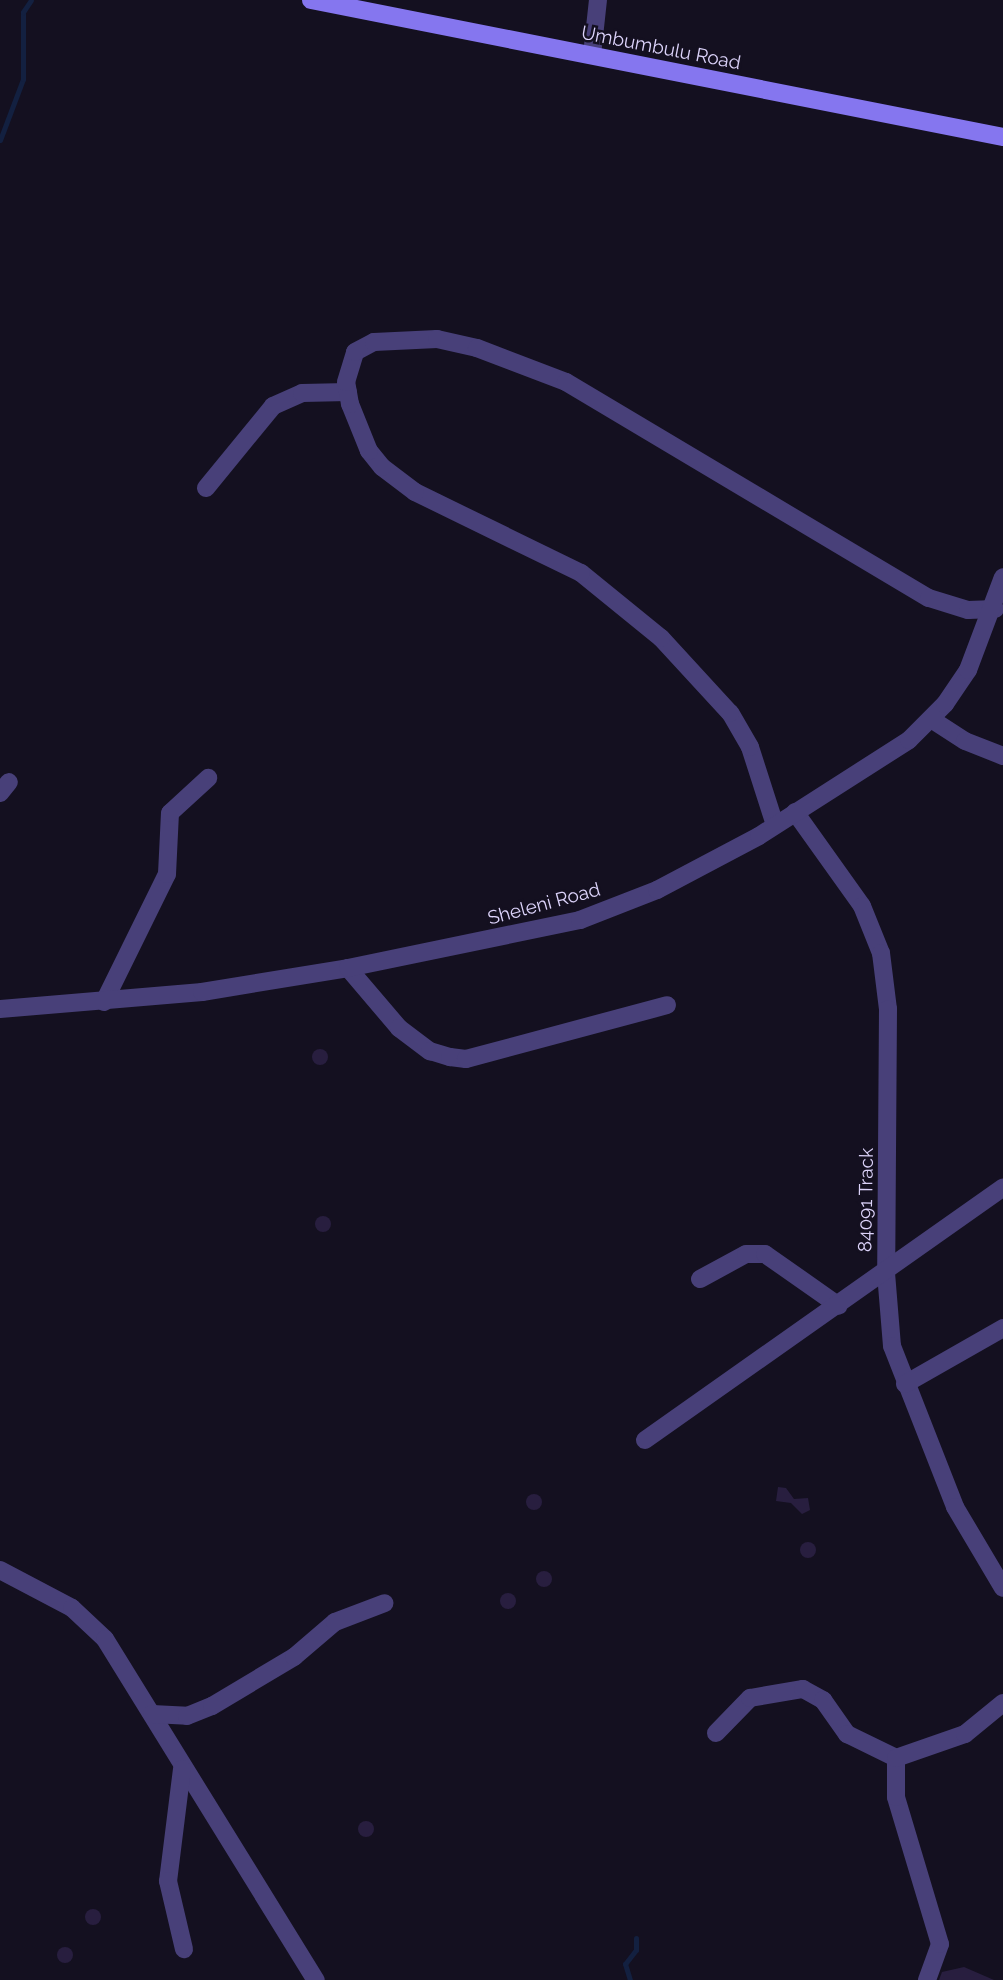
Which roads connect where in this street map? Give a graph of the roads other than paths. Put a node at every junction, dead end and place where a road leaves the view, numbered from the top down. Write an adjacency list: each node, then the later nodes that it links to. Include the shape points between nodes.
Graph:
1 (311, 0): 3 (main road, Umbumbulu Road)
2 (598, 0): 3 (street)
3 (592, 55): 4 (main road, Umbumbulu Road)
4 (1003, 137)
5 (348, 392): 6 (street, via 302,393 273,406); 8 (street, via 355,352 374,342 437,339 504,357 602,398 929,598 968,610); 13 (street, via 369,451 396,479 581,573 617,599 700,677 750,747)
6 (206, 488)
7 (1003, 577): 8 (street, Sheleni Road)
8 (995, 609): 9 (street, Sheleni Road, via 968,670)
9 (931, 719): 10 (street, via 965,741); 12 (street, Sheleni Road, via 892,754)
10 (1003, 756)
11 (208, 778): 15 (street, via 170,813 167,874 152,912 114,973)
12 (795, 812): 13 (street, Sheleni Road); 19 (street, 84091 Track, via 862,906 881,953 888,1009)
13 (775, 825): 14 (street, Sheleni Road, via 657,890 580,920)
14 (348, 968): 15 (street, Sheleni Road); 16 (street, via 399,1028 430,1051 466,1059)
15 (104, 1002): 17 (street, Sheleni Road)
16 (667, 1005)
17 (0, 1009)
18 (1003, 1187): 19 (street)
19 (886, 1273): 21 (street); 23 (street, 84091 Track, via 887,1318)
20 (699, 1279): 21 (street, via 746,1254 765,1254)
21 (839, 1306): 24 (street)
22 (1003, 1328): 23 (street)
23 (905, 1384): 26 (street, 84091 Track, via 970,1539)
24 (646, 1440)
25 (0, 1570): 29 (street, via 90,1622)
26 (1003, 1588)
27 (385, 1603): 29 (street, via 349,1614 294,1657 212,1706 187,1716)
28 (1003, 1703): 31 (street, via 965,1734)
29 (152, 1714): 32 (street)
30 (716, 1733): 31 (street, via 750,1698 803,1689 823,1700 847,1734)
31 (896, 1758): 35 (street, via 896,1797 940,1944)
32 (182, 1769): 33 (street, via 168,1881); 34 (street)
33 (184, 1949)
34 (316, 1980)
35 (926, 1980)

